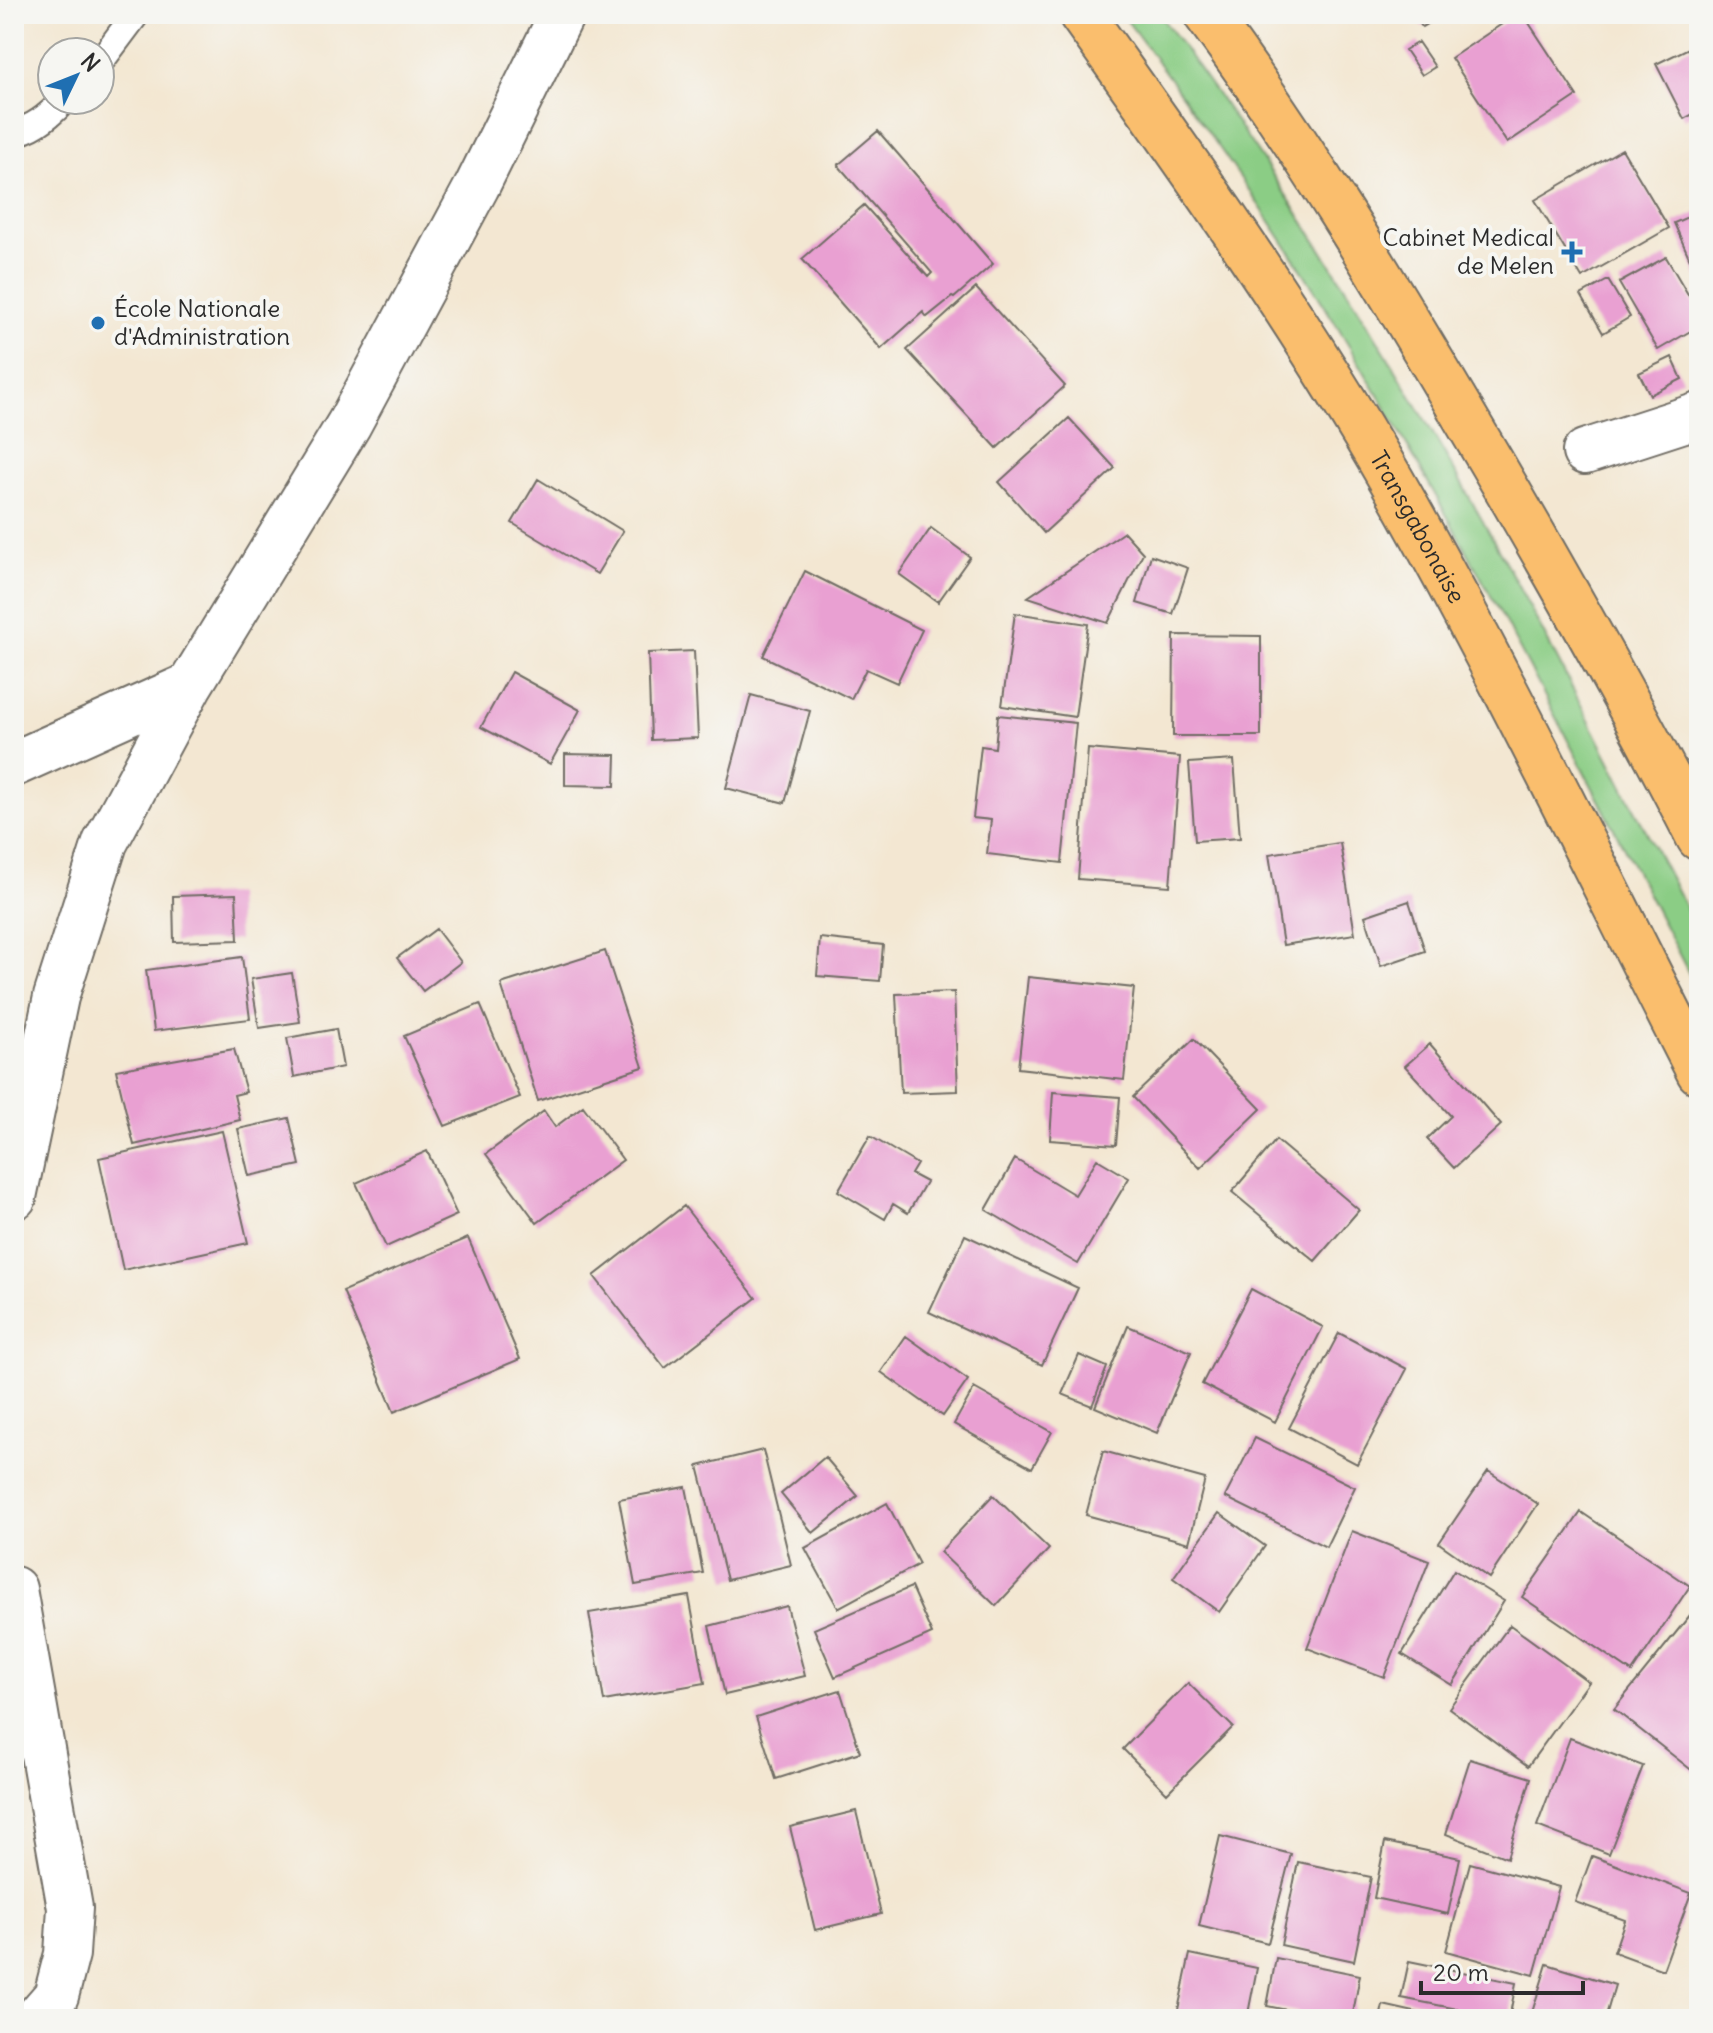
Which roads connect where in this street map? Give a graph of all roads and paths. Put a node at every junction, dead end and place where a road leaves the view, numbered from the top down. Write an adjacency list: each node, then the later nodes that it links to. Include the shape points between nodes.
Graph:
1 (136, 14): 5 (lane)
2 (562, 14): 10 (street, via 349,424)
3 (1081, 14): 13 (highway, Transgabonaise, via 1236,234 1391,479)
4 (1206, 14): 12 (highway, via 1389,289 1555,570)
5 (116, 41)
6 (46, 116): 7 (lane)
7 (14, 132)
8 (1699, 415): 9 (street)
9 (1585, 452)
10 (190, 685): 11 (street); 14 (street, via 105,843 56,997)
11 (14, 764)
12 (1699, 838)
13 (1699, 1072)
14 (14, 1197)
15 (14, 1589): 16 (street, via 70,1908 67,1954 56,1996)
16 (36, 2019)

